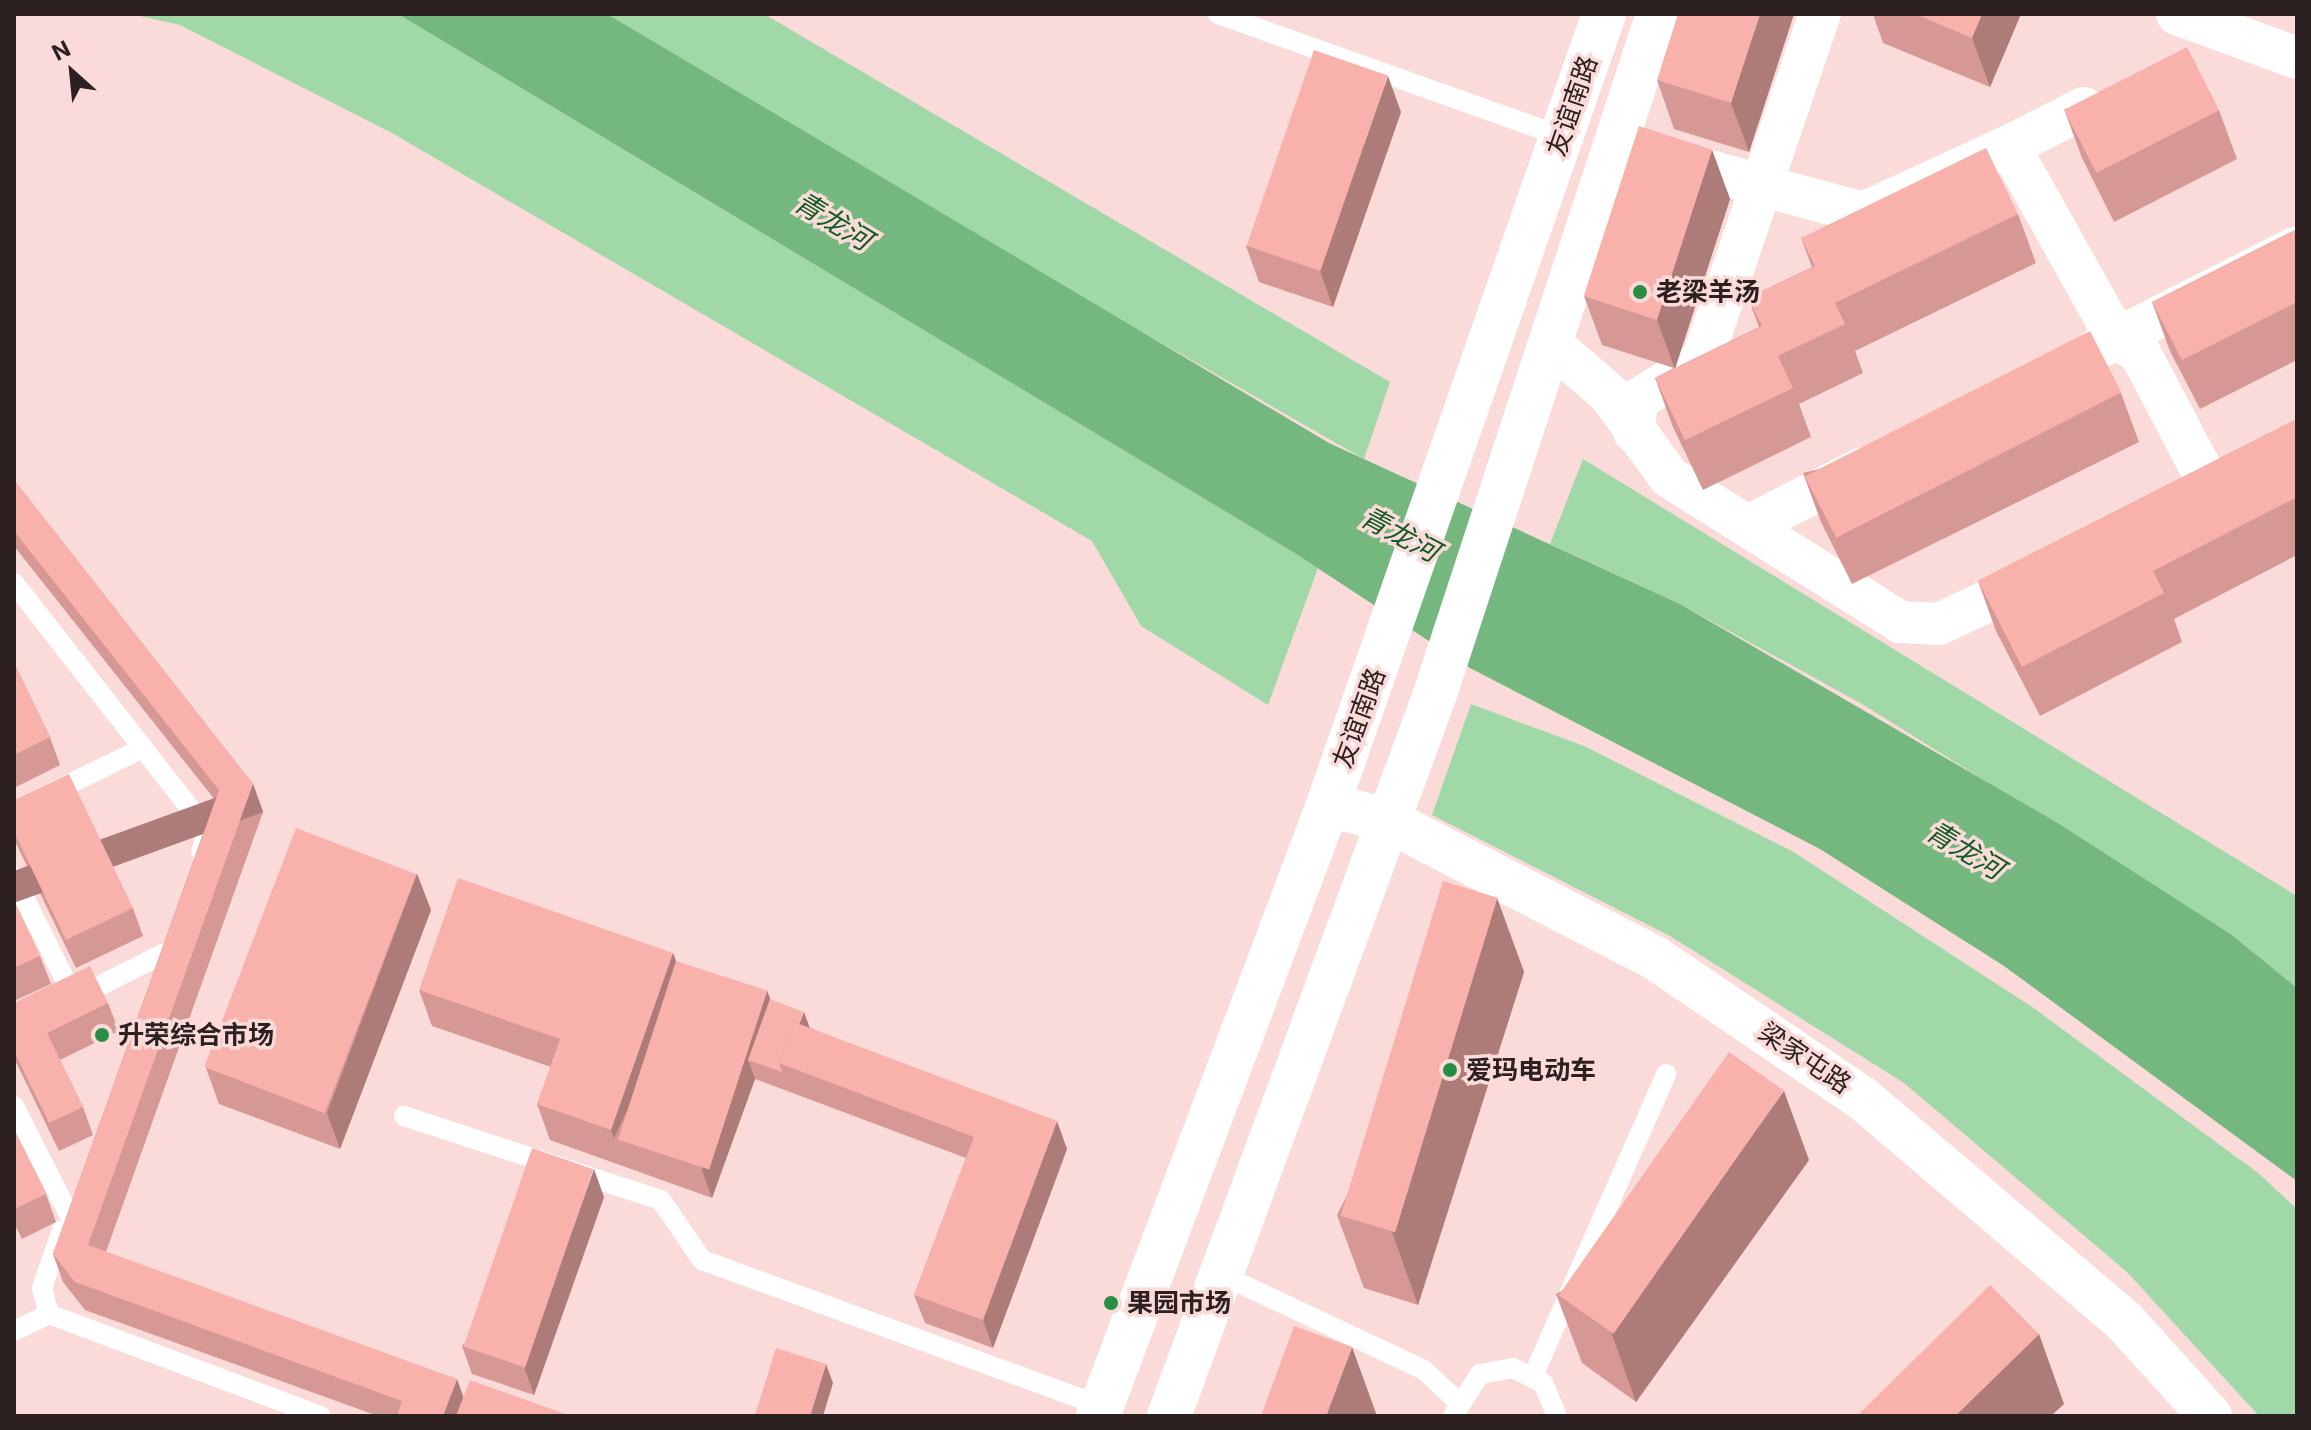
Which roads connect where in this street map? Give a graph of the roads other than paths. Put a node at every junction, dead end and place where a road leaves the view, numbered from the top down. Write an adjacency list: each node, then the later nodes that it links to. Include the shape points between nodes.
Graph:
1 (1218, 14): 8 (lane)
2 (1604, 14): 8 (main road, 友谊南路)
3 (1658, 14): 9 (main road, 友谊南路)
4 (1820, 14): 11 (street)
5 (2177, 14): 6 (street)
6 (2297, 58)
7 (2084, 108): 10 (street)
8 (1561, 136): 25 (main road, 友谊南路)
9 (1616, 143): 11 (street); 14 (main road, 友谊南路)
10 (2009, 146): 11 (street, via 1863,213); 13 (street)
11 (1762, 190): 16 (street, via 1702,360 1637,400)
12 (2297, 247): 13 (street)
13 (2117, 339): 15 (street); 19 (street, via 2140,353)
14 (1550, 343): 16 (street, via 1609,394); 27 (main road, 友谊南路, via 1434,697)
15 (2060, 368)
16 (1634, 432): 21 (street, via 1669,477)
17 (1904, 447): 21 (street)
18 (2255, 470): 19 (street)
19 (2213, 492): 20 (street)
20 (2172, 512)
21 (1748, 526): 22 (street, via 1900,622 1939,624)
22 (2076, 558)
23 (15, 587): 24 (lane)
24 (143, 748): 26 (lane); 28 (lane, via 208,831)
25 (1328, 805): 27 (main road, 梁家屯路); 43 (main road, 友谊南路)
26 (14, 811)
27 (1387, 820): 38 (main road, 友谊南路); 47 (main road, 梁家屯路, via 1655,958 1862,1098 2125,1322)
28 (193, 872)
29 (14, 877): 31 (lane, via 66,1002)
30 (173, 927): 31 (lane)
31 (163, 954): 32 (lane)
32 (153, 983)
33 (1666, 1074): 41 (lane)
34 (14, 1106): 37 (lane)
35 (404, 1116): 43 (lane, via 661,1200 702,1260)
36 (79, 1184): 37 (lane)
37 (68, 1213): 39 (lane, via 42,1288)
38 (1220, 1274): 42 (lane, via 1424,1370); 45 (main road, 友谊南路)
39 (49, 1314): 40 (lane); 44 (lane)
40 (14, 1331)
41 (1533, 1376): 42 (lane, via 1496,1368 1480,1374); 46 (lane)
42 (1455, 1408)
43 (1100, 1411)
44 (320, 1416)
45 (1169, 1416)
46 (1557, 1416)
47 (2210, 1416)

